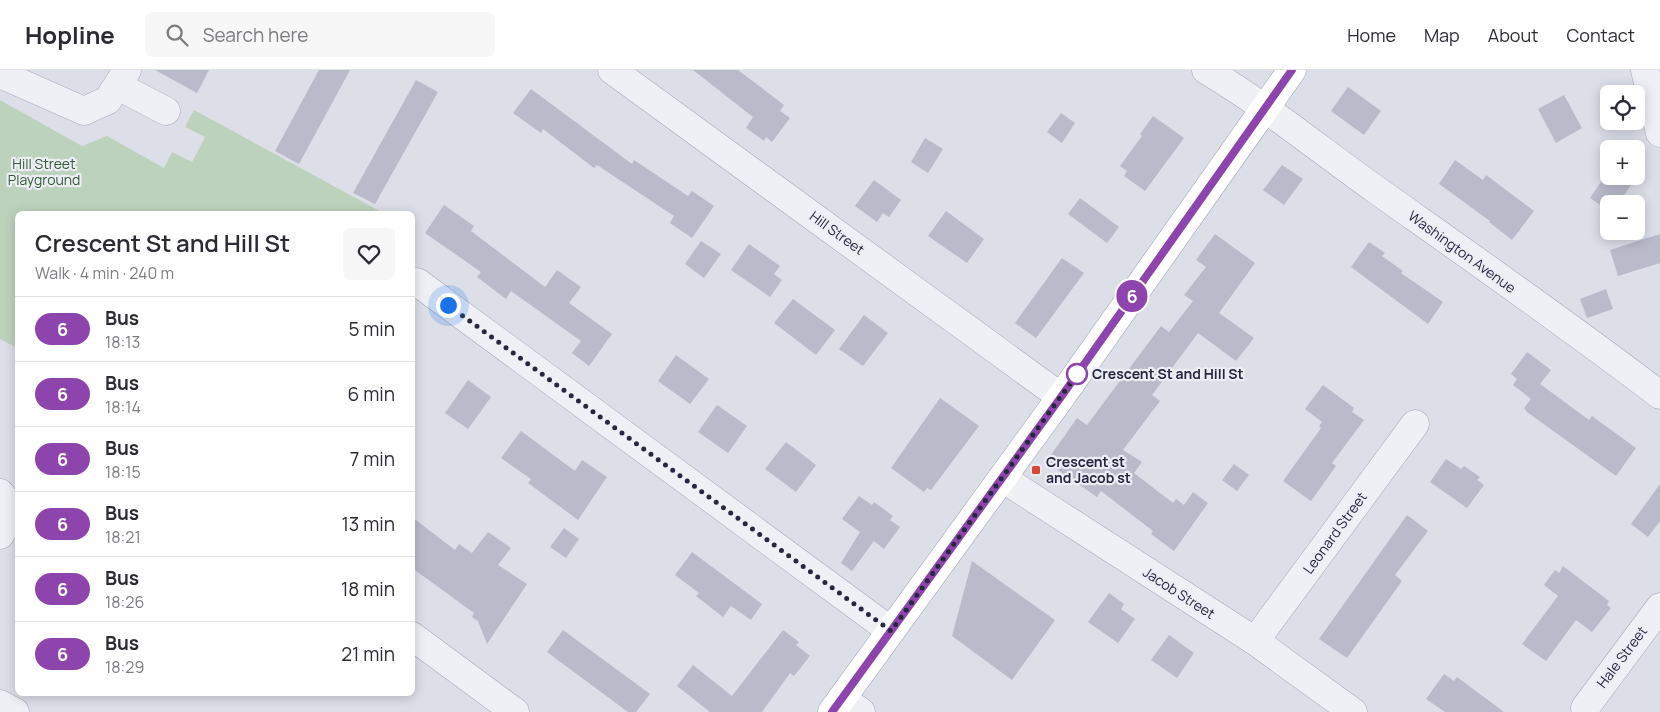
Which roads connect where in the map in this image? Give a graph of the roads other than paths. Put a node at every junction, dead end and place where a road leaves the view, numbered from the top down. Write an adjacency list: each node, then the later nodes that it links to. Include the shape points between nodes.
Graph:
1 (612, 70): 12 (street, Hill Street)
2 (1206, 70): 7 (street, Washington Avenue)
3 (1292, 70): 7 (main road)
4 (1645, 70): 9 (street)
5 (0, 74): 6 (street, via 84,111 108,100)
6 (122, 78): 8 (street)
7 (1264, 108): 11 (street, Washington Avenue); 12 (main road)
8 (166, 111)
9 (1660, 134)
10 (417, 282): 18 (street)
11 (1660, 395)
12 (1061, 397): 14 (main road)
13 (1415, 424): 20 (street, Leonard Street)
14 (1002, 478): 18 (main road); 20 (street, Jacob Street)
15 (0, 493): 16 (street, via 9,503 11,514)
16 (0, 536)
17 (1660, 607): 23 (street, Hale Street)
18 (891, 631): 22 (main road)
19 (415, 638): 25 (street)
20 (1255, 641): 26 (street, Jacob Street)
21 (0, 704): 24 (street)
22 (845, 707)
23 (1585, 708)
24 (15, 712)
25 (515, 712)
26 (1352, 712)

